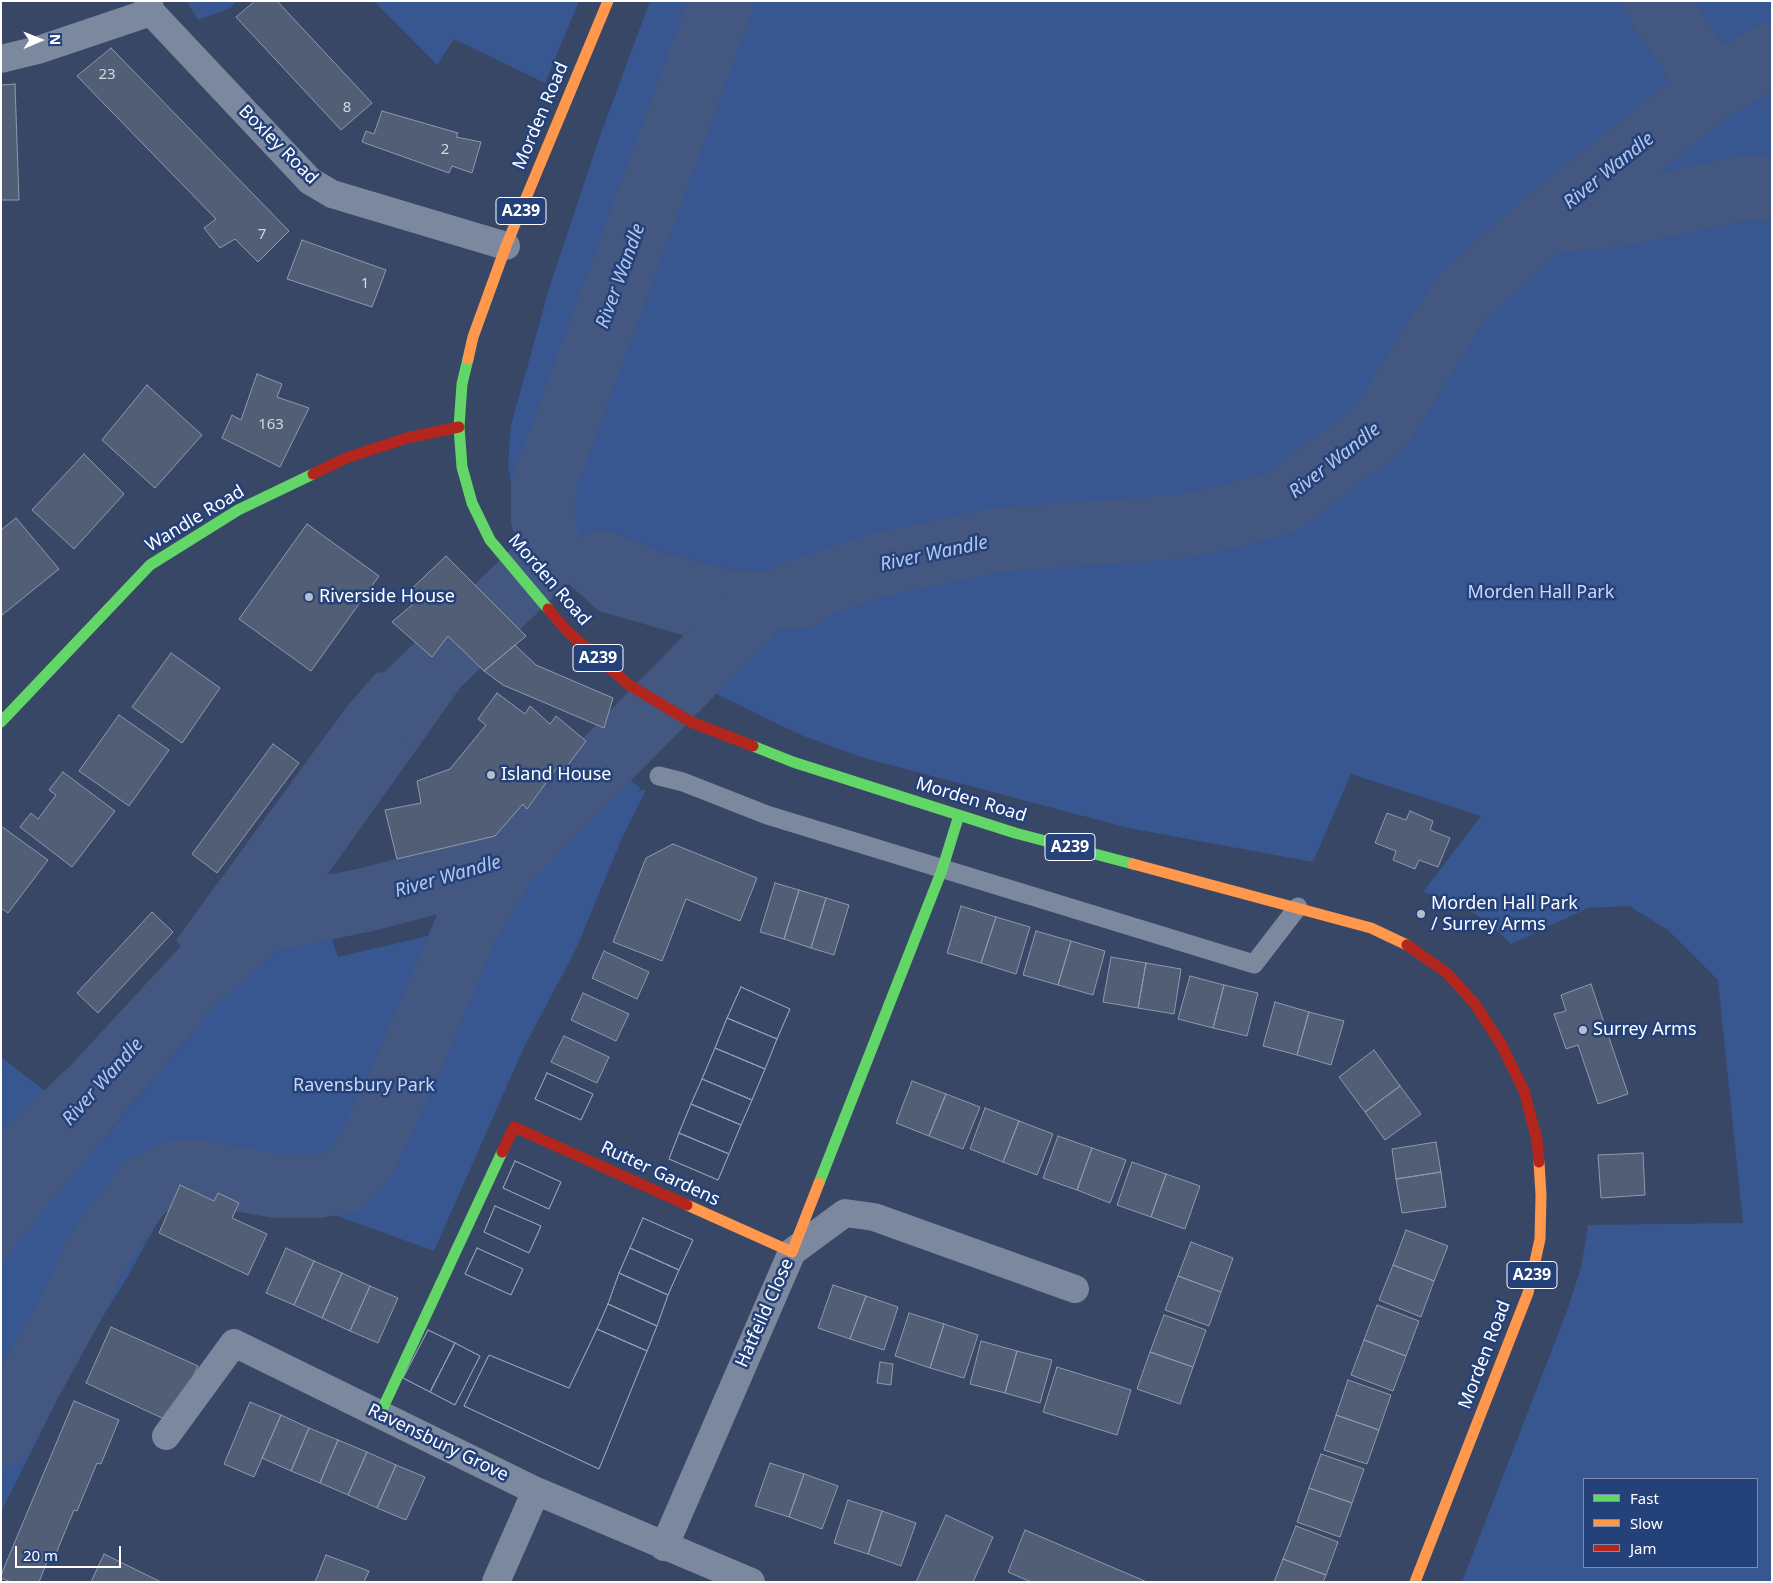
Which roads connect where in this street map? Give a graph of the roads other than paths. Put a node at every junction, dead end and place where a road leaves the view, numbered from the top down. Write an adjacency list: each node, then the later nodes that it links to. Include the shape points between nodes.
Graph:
1 (608, 1): 4 (main road, Morden Road / A239)
2 (150, 7): 3 (street, via 38,50); 4 (street, Boxley Road, via 310,181 332,194)
3 (1, 59)
4 (506, 246): 5 (main road, Morden Road / A239, via 473,337 462,384)
5 (459, 427): 6 (main road, Wandle Road, via 406,438 346,458 238,510 191,538 150,565 123,591); 8 (main road, Morden Road / A239, via 464,476 472,503 490,540 567,631 629,685 676,714 793,762)
6 (1, 722)
7 (659, 776): 9 (lane, via 683,782 767,815)
8 (958, 815): 9 (main road); 10 (main road, Morden Road / A239)
9 (942, 870): 10 (lane, via 1254,964); 11 (main road)
10 (1298, 907): 19 (main road, Morden Road / A239, via 1372,928 1412,947 1447,973 1475,1004 1502,1044 1524,1091 1537,1140 1540,1239 1528,1293)
11 (792, 1252): 12 (street, Hatfeild Close, via 845,1213 874,1217); 13 (main road, Rutter Gardens, via 514,1127); 16 (street, Hatfeild Close)
12 (1075, 1289)
13 (380, 1414): 14 (street, Ravensbury Grove, via 234,1342); 15 (street, Ravensbury Grove)
14 (166, 1436)
15 (536, 1491): 16 (street, Ravensbury Grove); 17 (street)
16 (664, 1547): 18 (street, Ravensbury Grove)
17 (496, 1582)
18 (750, 1582)
19 (1415, 1582)

